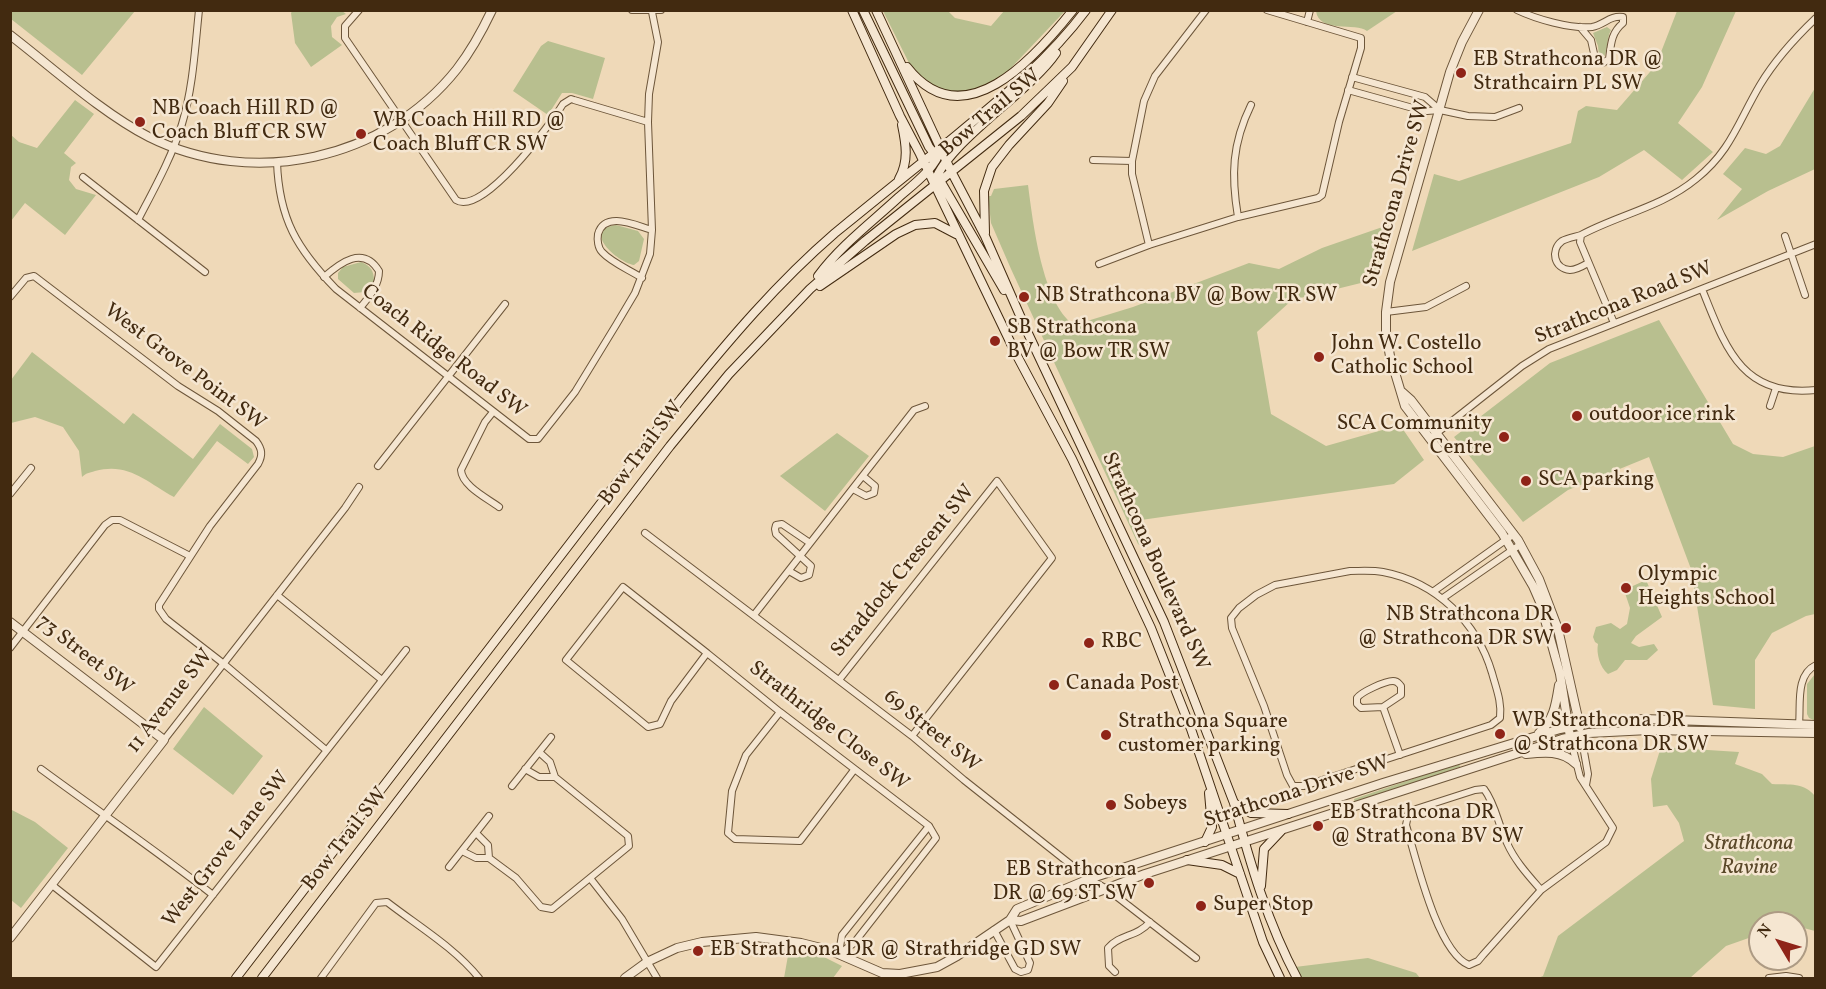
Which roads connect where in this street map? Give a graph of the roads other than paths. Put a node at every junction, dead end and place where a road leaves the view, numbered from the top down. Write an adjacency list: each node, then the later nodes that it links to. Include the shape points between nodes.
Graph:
1 (200, 10): 33 (street, via 189,98)
2 (359, 10): 31 (street, via 345,26 345,38)
3 (492, 10): 31 (street, via 456,70)
4 (632, 10): 17 (street)
5 (661, 10): 17 (street)
6 (852, 10): 30 (main road)
7 (863, 10): 34 (main road)
8 (876, 10): 23 (main road)
9 (1073, 10): 23 (main road, via 1019,67 998,84 967,97 946,95 924,86)
10 (1086, 10): 20 (main road, Bow Trail SW)
11 (1112, 10): 24 (main road, Bow Trail SW)
12 (1206, 10): 36 (street, via 1151,84 1143,101)
13 (1267, 10): 19 (street)
14 (1310, 10): 19 (street)
15 (1479, 10): 29 (street, Strathcona Drive SW, via 1456,57)
16 (1516, 10): 21 (street)
17 (652, 12): 32 (street, Coach Ridge Road SW, via 658,42)
18 (1815, 18): 47 (street, via 1766,76 1731,141 1703,173 1666,199)
19 (1307, 22): 25 (street, via 1361,38)
20 (1075, 24): 34 (main road, Bow Trail SW, via 1014,88); 39 (main road, via 1053,58 969,137)
21 (1580, 27): 21 (street, via 1591,40 1595,58 1603,63 1609,59 1611,41 1623,17)
22 (10, 35): 33 (street, via 129,126)
23 (897, 54): 34 (main road)
24 (1072, 67): 39 (main road, Bow Trail SW, via 1021,116); 48 (main road, via 1048,103 992,167 984,191)
25 (1352, 76): 26 (street); 29 (street, via 1425,98)
26 (1348, 90): 29 (street, via 1420,110); 43 (street, via 1322,195)
27 (1251, 105): 43 (street, via 1235,148 1232,180)
28 (1518, 108): 29 (street, via 1496,117)
29 (1440, 110): 65 (street, Strathcona Drive SW, via 1390,282)
30 (900, 116): 38 (main road); 42 (main road, via 906,164)
31 (402, 120): 32 (street, via 456,200 466,204 517,164 567,100); 37 (street, via 339,151)
32 (648, 122): 45 (street, Coach Ridge Road SW)
33 (174, 148): 37 (street, via 229,161); 44 (street)
34 (937, 153): 38 (main road, Bow Trail SW); 39 (main road, Strathcona Boulevard SW)
35 (1093, 160): 36 (street)
36 (1132, 161): 50 (street, via 1134,188)
37 (277, 162): 56 (street, Coach Ridge Road SW, via 281,201 288,221 303,253)
38 (927, 166): 41 (main road); 42 (main road, Bow Trail SW); 61 (main road, via 826,266)
39 (947, 167): 41 (main road, Bow Trail SW); 48 (main road, Strathcona Boulevard SW)
40 (83, 177): 44 (street)
41 (937, 180): 46 (main road, Strathcona Boulevard SW); 61 (main road, Bow Trail SW); 67 (main road)
42 (896, 184): 163 (main road, Bow Trail SW, via 786,278 718,354)
43 (1238, 217): 50 (street)
44 (138, 220): 55 (street)
45 (652, 230): 57 (street, Coach Ridge Road SW); 57 (street, via 615,220 603,226 598,237 602,252)
46 (958, 235): 61 (main road, via 935,223 915,225); 126 (main road, Strathcona Boulevard SW, via 1118,556 1174,685)
47 (1581, 235): 53 (street); 53 (street, via 1562,242 1555,250 1555,260 1566,270)
48 (985, 236): 67 (main road, Strathcona Boulevard SW)
49 (1785, 236): 52 (street)
50 (1149, 244): 54 (street)
51 (1815, 244): 52 (street, Strathcona Road SW)
52 (1791, 254): 59 (street, Strathcona Road SW); 60 (street)
53 (1588, 263): 66 (street)
54 (1099, 264)
55 (205, 272)
56 (324, 277): 64 (street, Coach Ridge Road SW); 64 (street, via 350,259 370,261 379,277)
57 (642, 278): 73 (street, Coach Ridge Road SW, via 575,392 538,439 529,439)
58 (1466, 286): 65 (street, via 1426,307)
59 (1702, 289): 66 (street, Strathcona Road SW); 69 (street, via 1734,358 1757,379)
60 (1805, 295)
61 (804, 296): 164 (main road, Bow Trail SW, via 697,412)
62 (10, 297): 88 (street, West Grove Point SW, via 26,278 34,276 256,441 261,458 258,464)
63 (505, 304): 68 (street)
64 (360, 308): 68 (street, Coach Ridge Road SW)
65 (1386, 312): 74 (street, Strathcona Drive SW, via 1387,345 1405,406)
66 (1614, 323): 74 (street, Strathcona Road SW, via 1549,349 1522,366)
67 (1025, 327): 130 (main road, Strathcona Boulevard SW, via 1164,622)
68 (450, 377): 73 (street, Coach Ridge Road SW); 75 (street)
69 (1776, 388): 70 (street); 72 (street)
70 (1815, 390)
71 (925, 406): 77 (street, via 914,410)
72 (1770, 406)
73 (494, 412): 81 (street, via 485,422 462,474 466,482)
74 (1433, 437): 83 (street, Strathcona Drive SW); 84 (street, Strathcona Drive SW)
75 (378, 466)
76 (31, 468): 80 (street)
77 (863, 476): 79 (street); 79 (street, via 875,486 874,493 866,496)
78 (358, 487): 92 (street, 11 Avenue SW)
79 (853, 489): 85 (street)
80 (10, 494)
81 (499, 507)
82 (645, 533): 94 (street, 69 Street SW)
83 (1514, 534): 84 (street); 86 (street, Strathcona Drive SW)
84 (1506, 540): 87 (street, Strathcona Drive SW); 91 (street)
85 (810, 543): 89 (street); 89 (street, via 782,524 776,525 776,534)
86 (1521, 544): 87 (street); 108 (street, Strathcona Drive SW, via 1558,629)
87 (1513, 549): 93 (street); 102 (street, Strathcona Drive SW, via 1540,602)
88 (190, 556): 96 (street, via 120,520 112,520); 100 (street, West Grove Point SW, via 159,609 166,619)
89 (800, 556): 90 (street); 90 (street, via 811,566 810,575 801,578)
90 (789, 570): 94 (street)
91 (1434, 591): 93 (street); 120 (street, via 1382,572 1350,571 1275,585 1239,608 1232,618 1232,628 1293,786 1304,786)
92 (277, 595): 100 (street, 11 Avenue SW); 103 (street)
93 (1443, 598): 120 (street, via 1470,628 1486,654 1500,700 1500,718)
94 (754, 615): 104 (street, 69 Street SW)
95 (10, 622): 96 (street, 73 Street SW)
96 (23, 632): 97 (street); 117 (street, 73 Street SW)
97 (10, 648)
98 (406, 650): 103 (street, West Grove Lane SW)
99 (706, 652): 99 (street, Strathridge Close SW, via 623,587 566,660 648,727 660,724 671,701); 106 (street, Strathridge Close SW)
100 (224, 664): 117 (street, 11 Avenue SW); 118 (street)
101 (1815, 665): 107 (street, via 1802,680)
102 (1560, 675): 110 (street, Strathcona Drive SW); 112 (street, via 1555,711)
103 (381, 680): 118 (street, West Grove Lane SW)
104 (839, 680): 114 (street, 69 Street SW); 114 (street, Straddock Crescent SW, via 997,481 1052,558)
105 (1383, 707): 105 (street, via 1401,695 1397,682 1360,693 1357,698 1361,708); 120 (street)
106 (780, 712): 125 (street, Strathridge Close SW); 125 (street, via 746,755 732,791 728,833 735,839 800,841)
107 (1799, 724): 108 (street, Strathcona Drive SW, via 1644,719); 109 (street, Strathcona Drive SW)
108 (1579, 725): 110 (street, Strathcona Drive SW); 113 (street, Strathcona Drive SW)
109 (1815, 725)
110 (1569, 726): 112 (street, Strathcona Drive SW); 116 (street, Strathcona Drive SW)
111 (1815, 733): 113 (street, Strathcona Drive SW, via 1649,730)
112 (1537, 735): 131 (street, Strathcona Drive SW)
113 (1581, 735): 116 (street, Strathcona Drive SW); 129 (street, via 1588,774)
114 (912, 736): 148 (street, 69 Street SW)
115 (551, 737): 119 (street)
116 (1570, 737): 121 (street, Strathcona Drive SW); 122 (street)
117 (164, 740): 132 (street, 11 Avenue SW)
118 (326, 750): 153 (street, West Grove Lane SW)
119 (539, 752): 124 (street); 127 (street, via 550,762)
120 (1400, 755)
121 (1498, 759): 122 (street, via 1544,752 1565,756); 136 (street, Strathcona Drive SW)
122 (1576, 764): 129 (street)
123 (41, 769): 132 (street)
124 (525, 769): 127 (street, via 539,777); 128 (street)
125 (854, 770): 134 (street, Strathridge Close SW)
126 (1207, 775): 138 (main road, Strathcona Boulevard SW); 139 (main road, via 1212,827)
127 (555, 777): 147 (street, via 628,836 629,846)
128 (512, 786)
129 (1586, 786): 151 (street, via 1612,833 1606,842)
130 (1234, 803): 131 (main road, via 1251,813); 135 (main road, Strathcona Boulevard SW)
131 (1288, 814): 135 (street, Strathcona Drive SW)
132 (105, 816): 149 (street, 11 Avenue SW); 153 (street)
133 (489, 816): 137 (street)
134 (929, 826): 158 (street, via 842,935); 158 (street, via 936,838 854,943)
135 (1241, 830): 138 (street, Strathcona Drive SW); 140 (main road, Strathcona Boulevard SW)
136 (1281, 831): 140 (street, Strathcona Drive SW); 152 (main road, via 1264,849)
137 (476, 833): 142 (street); 143 (street, via 488,844)
138 (1228, 834): 139 (street, Strathcona Drive SW); 141 (main road, Strathcona Boulevard SW)
139 (1205, 842): 148 (street, Strathcona Drive SW)
140 (1245, 842): 141 (street, Strathcona Drive SW); 152 (main road, Strathcona Boulevard SW)
141 (1232, 846): 144 (street, Strathcona Drive SW); 146 (main road, Strathcona Boulevard SW)
142 (462, 850): 143 (street, via 476,858); 145 (street)
143 (489, 858): 147 (street, via 516,879 541,907 552,909)
144 (1187, 860): 146 (main road, via 1222,865); 150 (street, Strathcona Drive SW)
145 (449, 867)
146 (1240, 874): 169 (main road, Strathcona Boulevard SW)
147 (590, 878): 160 (street, via 622,919)
148 (1089, 879): 150 (street, 69 Street SW); 154 (street, Strathcona Drive SW, via 1017,909)
149 (52, 885): 153 (street, West Grove Lane SW, via 156,967); 157 (street, 11 Avenue SW)
150 (1107, 889): 154 (street, Strathcona Drive SW, via 1021,921); 155 (street, 69 Street SW)
151 (1541, 890): 151 (street, via 1478,961 1469,965 1460,961 1438,925 1406,825 1408,815 1484,789 1506,842)
152 (1261, 893): 170 (main road, Strathcona Boulevard SW)
153 (213, 895)
154 (1010, 920): 156 (street, Strathcona Drive SW); 156 (street, via 1030,963 1028,970 1015,969)
155 (1150, 922): 159 (street, 69 Street SW); 161 (street, via 1143,930 1114,941 1108,948 1109,966)
156 (994, 930): 162 (street, Strathcona Drive SW, via 937,967)
157 (10, 938)
158 (839, 954): 160 (street, Strathcona Drive SW, via 780,939 746,938 677,948); 162 (street, Strathcona Drive SW)
159 (1196, 958)
160 (647, 962): 167 (street, Strathcona Drive SW); 168 (street)
161 (1116, 972)
162 (881, 976)
163 (236, 978)
164 (262, 978)
165 (321, 978): 166 (street, via 376,903 387,902)
166 (479, 978)
167 (624, 978)
168 (657, 978)
169 (1280, 978)
170 (1297, 978)
171 (1769, 978): 172 (street)
172 (1799, 978)

